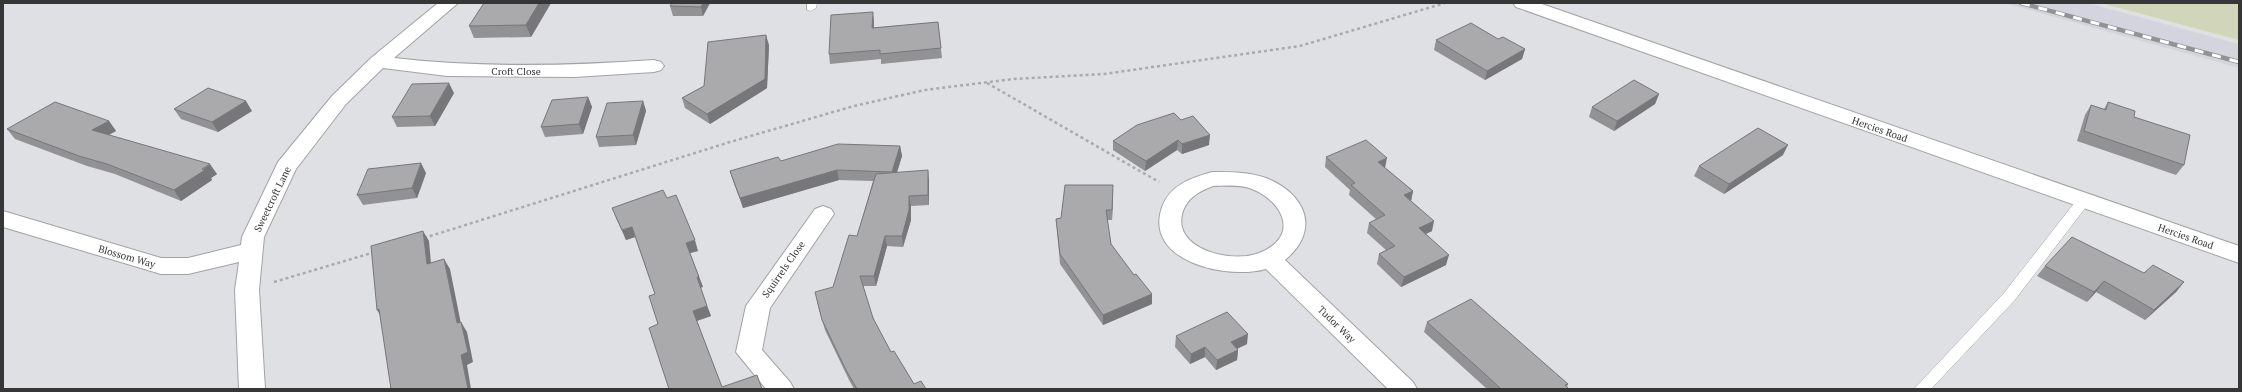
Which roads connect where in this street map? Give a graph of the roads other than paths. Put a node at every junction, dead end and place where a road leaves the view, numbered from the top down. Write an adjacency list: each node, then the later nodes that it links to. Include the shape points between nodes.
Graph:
1 (449, 3): 3 (street, Sweetcroft Lane)
2 (1522, 3): 5 (street, Hercies Road)
3 (378, 62): 4 (street, Croft Close, via 447,70 574,71); 8 (street, Sweetcroft Lane, via 339,100 286,167 254,236)
4 (654, 66)
5 (2084, 200): 9 (street, Hercies Road); 14 (lane, via 2009,297)
6 (823, 214): 12 (street, Squirrels Close, via 758,306 749,352)
7 (4, 220): 8 (street, Blossom Way, via 161,266 188,266)
8 (252, 250): 11 (street, Sweetcroft Lane, via 247,290)
9 (2239, 255)
10 (1270, 259): 10 (street, via 1246,265 1223,264 1190,252 1178,243 1170,228 1169,213 1180,194 1201,182 1237,178 1259,183 1277,193 1292,209 1296,224 1294,236 1284,250); 13 (street, Tudor Way)
11 (252, 389)
12 (781, 389)
13 (1404, 389)
14 (1922, 389)

